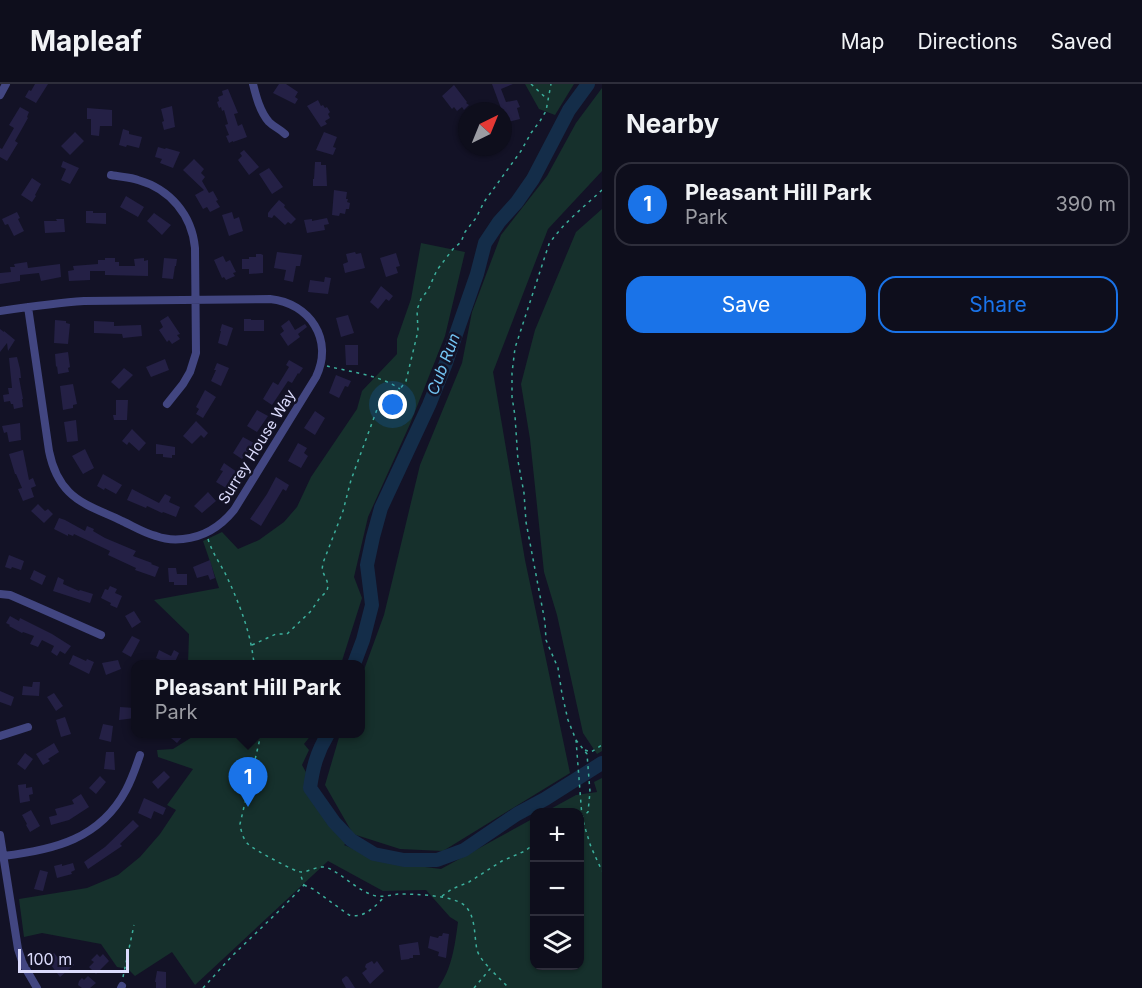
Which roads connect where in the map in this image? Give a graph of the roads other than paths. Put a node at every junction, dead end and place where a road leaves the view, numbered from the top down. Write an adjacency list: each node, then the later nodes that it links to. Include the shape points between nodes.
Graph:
1 (6, 84): 3 (street)
2 (253, 84): 4 (street, via 268,121)
3 (0, 95)
4 (285, 134)
5 (111, 175): 6 (street, via 153,186 182,211 194,239)
6 (196, 300): 7 (street); 7 (street, Surrey House Way, via 270,299 290,303 316,326 322,344 321,365 234,510 205,533 184,539 156,536 85,503 64,486 51,460); 9 (street, via 194,361)
7 (28, 307): 8 (street)
8 (0, 311)
9 (167, 404)
10 (0, 594): 11 (street)
11 (100, 635)
12 (28, 727): 13 (street)
13 (0, 736)
14 (140, 755): 16 (street, via 120,799 92,829 56,847)
15 (0, 835): 16 (street)
16 (3, 856): 17 (street, via 18,949)
17 (37, 988)

